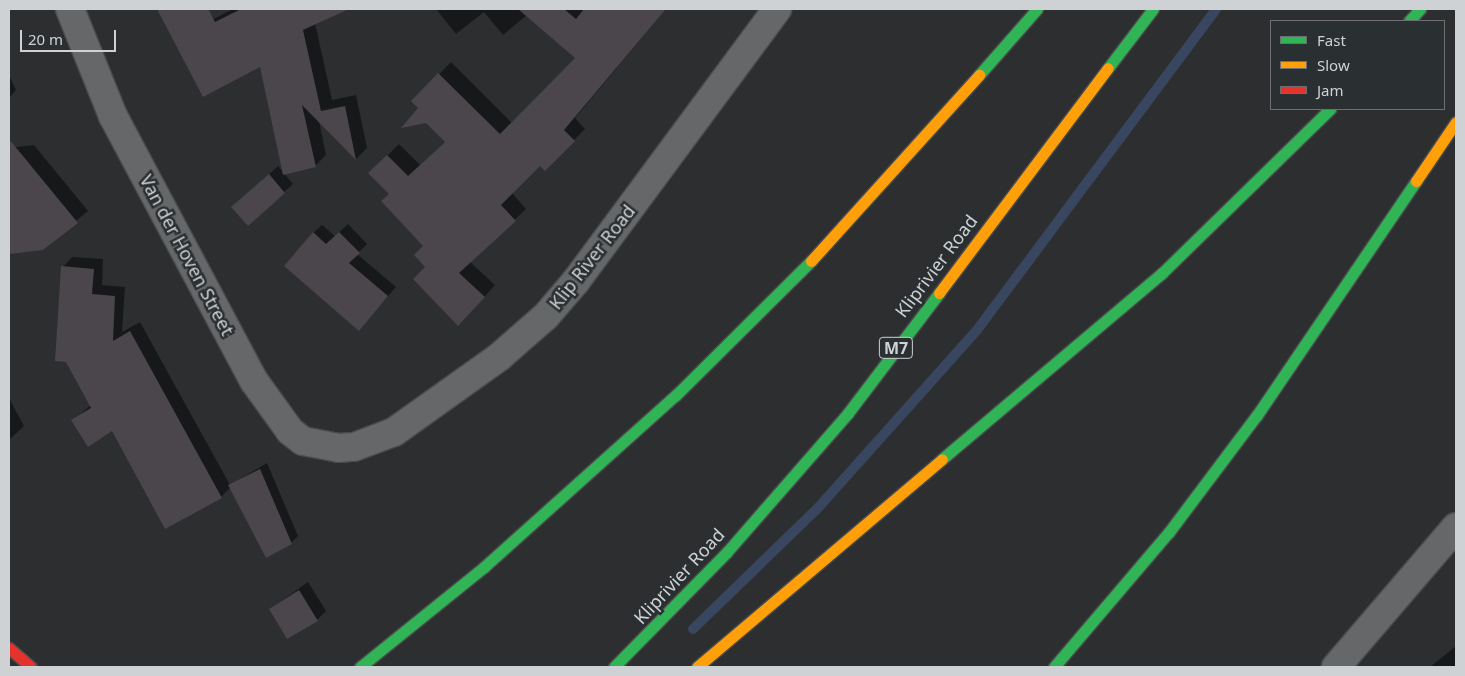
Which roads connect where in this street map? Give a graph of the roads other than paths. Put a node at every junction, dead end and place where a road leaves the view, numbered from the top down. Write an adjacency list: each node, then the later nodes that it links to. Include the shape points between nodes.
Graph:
1 (70, 9): 9 (street, Van der Hoven Street, via 113,116 274,413 303,441)
2 (777, 9): 9 (street, Klip River Road, via 576,281 546,316 422,414 394,432)
3 (1037, 9): 13 (main road, via 830,242 676,395 484,567)
4 (1153, 9): 14 (main road, Kliprivier Road / M7, via 848,413 726,553)
5 (1420, 9): 6 (main road)
6 (1410, 20)
7 (1329, 110): 15 (main road, via 1162,273)
8 (1456, 122): 16 (main road, via 1257,415 1170,532)
9 (354, 448)
10 (1456, 527): 17 (street)
11 (9, 648): 12 (main road)
12 (31, 667)
13 (360, 667)
14 (614, 667)
15 (697, 667)
16 (1054, 667)
17 (1336, 667)

